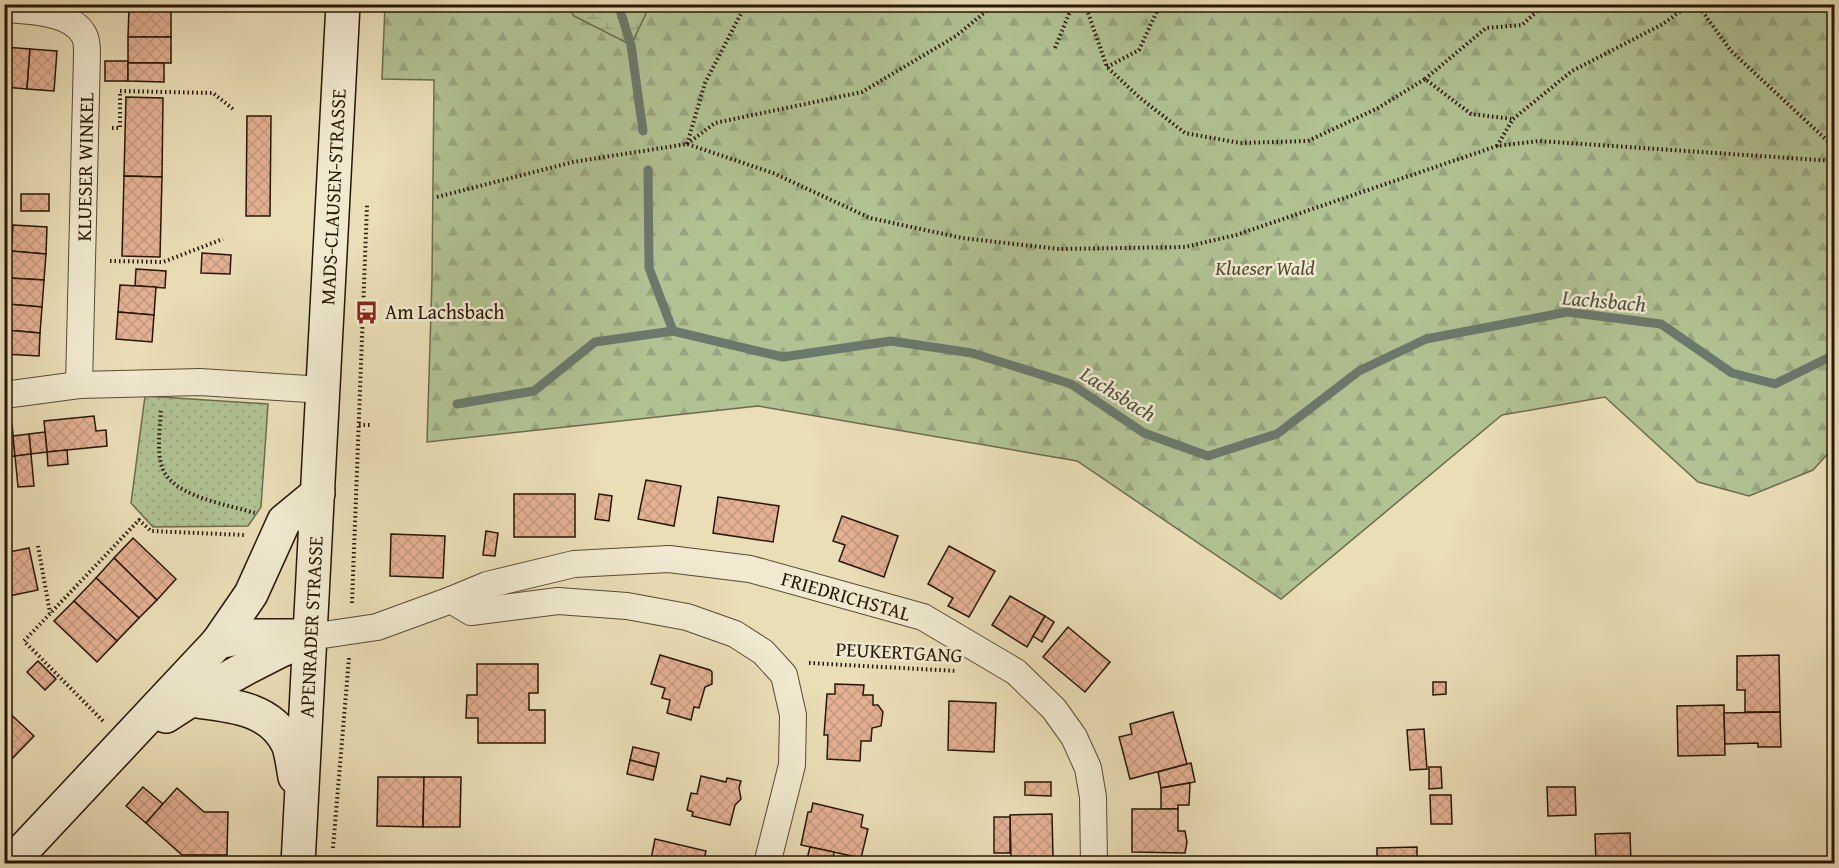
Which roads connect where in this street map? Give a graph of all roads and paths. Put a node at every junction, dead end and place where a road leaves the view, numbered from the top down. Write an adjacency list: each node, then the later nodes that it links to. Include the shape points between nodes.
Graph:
1 (343, 4): 27 (street, MADS-CLAUSEN-STRASSE)
2 (746, 4): 17 (path, via 705,82)
3 (995, 4): 17 (path, via 956,36 862,92 715,123)
4 (1073, 4): 11 (path)
5 (1088, 4): 12 (path)
6 (1173, 4): 12 (path, via 1158,9 1139,50)
7 (1545, 4): 13 (path, via 1522,25 1486,28)
8 (1690, 4): 15 (path, via 1663,24 1572,71)
9 (1696, 4): 19 (path, via 1731,51)
10 (4, 9): 16 (street, KLUESER WINKEL, via 42,12 70,22 84,36)
11 (1055, 48)
12 (1107, 67): 13 (path, via 1185,133 1240,143 1308,141 1378,108)
13 (1425, 79): 15 (path, via 1471,114)
14 (233, 109): 16 (path, via 213,93 120,91 120,128)
15 (1513, 119): 18 (path)
16 (86, 128): 24 (street, KLUESER WINKEL)
17 (687, 144): 18 (path, via 773,173 870,218 962,238 1059,249 1185,247 1226,238); 21 (path, via 573,162)
18 (1497, 146): 20 (path, via 1539,141)
19 (1834, 147)
20 (1834, 160)
21 (436, 197)
22 (367, 202): 29 (path)
23 (223, 239): 24 (path, via 163,262)
24 (82, 260): 26 (street, KLUESER WINKEL)
25 (162, 383): 26 (street); 27 (street); 32 (path, via 159,451 165,475 185,492)
26 (79, 385): 28 (street)
27 (323, 390): 31 (street, APENRADER STRASSE)
28 (4, 395)
29 (358, 425): 30 (path); 36 (path)
30 (370, 425)
31 (318, 493): 32 (street); 37 (street, APENRADER STRASSE)
32 (279, 532): 35 (path, via 150,531 139,520); 38 (street, via 251,594)
33 (38, 546): 35 (path)
34 (450, 600): 36 (street, FRIEDRICHSTAL, via 377,627); 40 (street, via 471,612 558,601 627,606 687,617 735,634 763,652); 48 (street, FRIEDRICHSTAL, via 487,585 574,564 669,560 750,569 923,617 1016,672 1054,709 1074,736 1088,768 1093,797)
35 (50, 613): 42 (path, via 24,641)
36 (351, 630): 37 (street, FRIEDRICHSTAL); 44 (path)
37 (310, 637): 38 (street, via 246,636); 41 (street); 43 (street, APENRADER STRASSE)
38 (218, 642): 42 (street)
39 (962, 671): 40 (path, PEUKERTGANG, via 809,663)
40 (784, 675): 47 (street, via 793,715 792,765)
41 (189, 700): 42 (street); 43 (street, via 243,708 273,723 288,746)
42 (124, 743): 45 (street)
43 (301, 811): 46 (street, APENRADER STRASSE)
44 (333, 852)
45 (10, 864)
46 (298, 864)
47 (766, 864)
48 (1094, 864)

